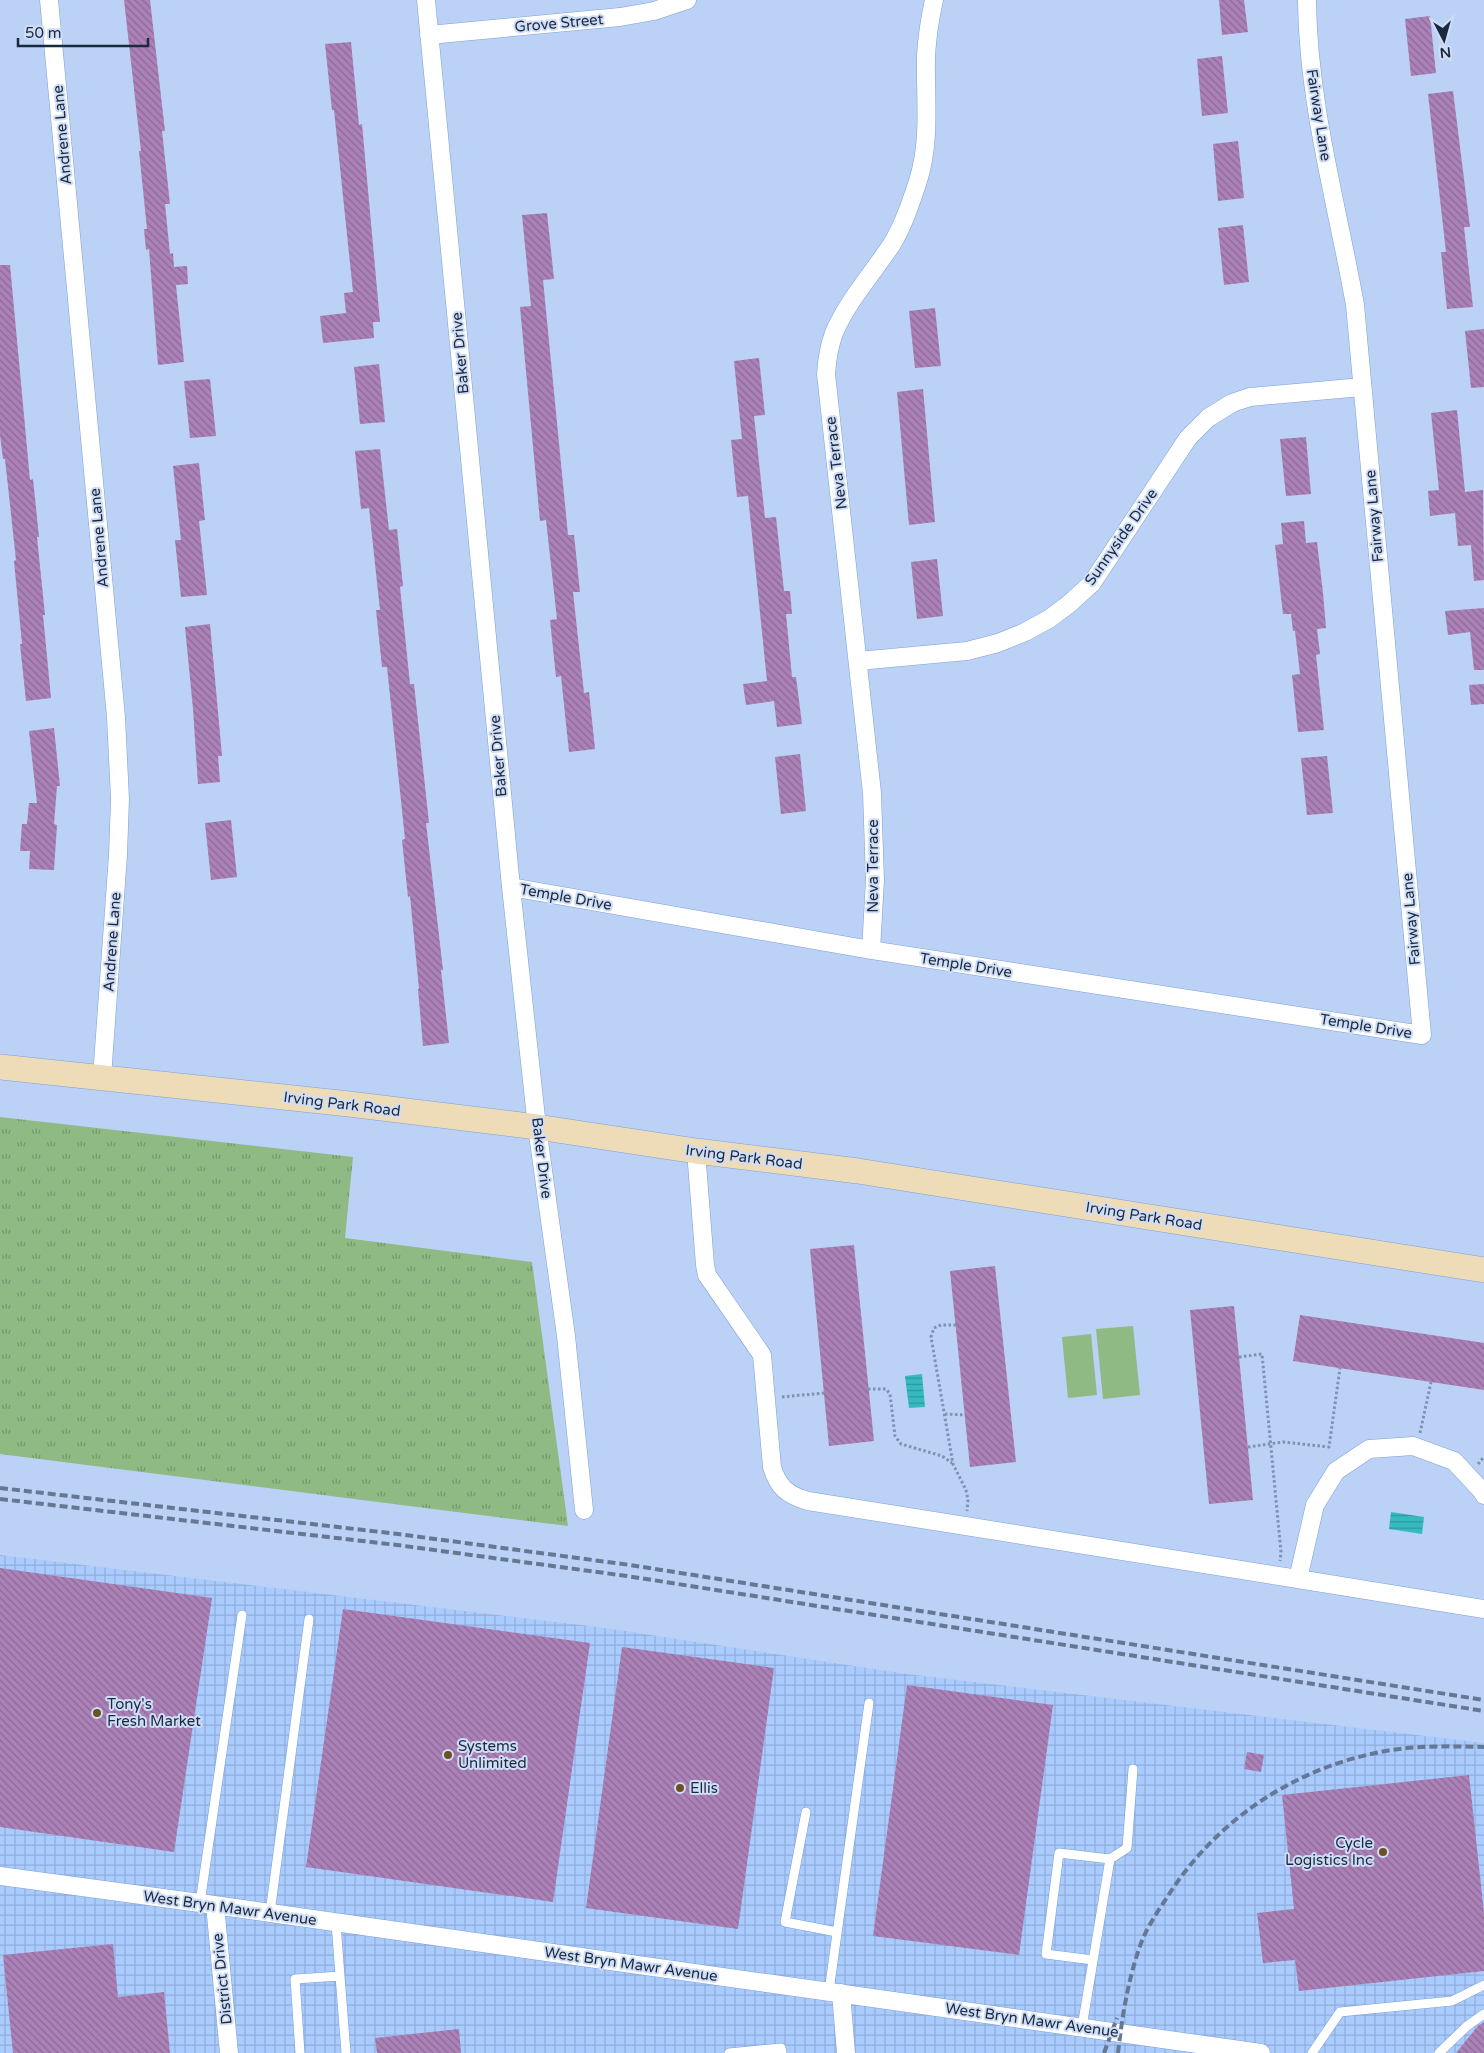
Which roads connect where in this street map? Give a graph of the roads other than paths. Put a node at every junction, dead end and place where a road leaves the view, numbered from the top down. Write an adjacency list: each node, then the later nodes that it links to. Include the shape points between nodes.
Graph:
1 (49, 0): 13 (street, Andrene Lane, via 114,697 119,781 118,856)
2 (426, 0): 6 (street, Baker Drive)
3 (687, 0): 6 (street, Grove Street, via 654,11 620,17)
4 (934, 0): 8 (street, Neva Terrace, via 926,54 927,131 919,178 908,213 893,242 848,307 834,333 828,354 827,389)
5 (1308, 0): 7 (street, Fairway Lane, via 1311,73 1355,305)
6 (429, 35): 9 (street, Baker Drive)
7 (1362, 387): 8 (street, Sunnyside Drive, via 1250,397 1232,403 1208,418 1188,438 1092,583 1069,604 1033,628 998,643 967,651); 11 (street, Fairway Lane)
8 (858, 661): 10 (street, Neva Terrace, via 874,830)
9 (511, 887): 10 (street, Temple Drive); 14 (street, Baker Drive)
10 (871, 950): 11 (street, Temple Drive)
11 (1422, 1035)
12 (0, 1068): 13 (main road, Irving Park Road)
13 (102, 1077): 14 (main road, Irving Park Road)
14 (537, 1127): 15 (main road, Irving Park Road); 18 (street, Baker Drive, via 566,1336)
15 (696, 1151): 16 (main road, Irving Park Road, via 858,1171); 19 (street, via 707,1275 762,1355 772,1467 783,1490 808,1501)
16 (1484, 1270)
17 (1484, 1495): 19 (street, via 1454,1461 1413,1446 1369,1449 1336,1471 1314,1505)
18 (584, 1510)
19 (1298, 1579): 20 (street)
20 (1484, 1609)
21 (242, 1615): 28 (lane)
22 (309, 1619): 29 (lane)
23 (869, 1703): 31 (lane)
24 (1133, 1769): 26 (lane, via 1126,1848)
25 (806, 1812): 31 (lane, via 785,1922)
26 (1110, 1859): 32 (lane); 32 (lane, via 1060,1853 1046,1954)
27 (0, 1876): 28 (street, West Bryn Mawr Avenue)
28 (207, 1904): 29 (street, West Bryn Mawr Avenue); 38 (street, District Drive)
29 (270, 1913): 30 (street, West Bryn Mawr Avenue)
30 (336, 1923): 33 (lane); 35 (street, West Bryn Mawr Avenue)
31 (837, 1932): 35 (lane)
32 (1093, 1960): 37 (lane)
33 (340, 1976): 39 (lane, via 295,1979); 40 (lane)
34 (1484, 1985): 45 (lane, via 1452,2001 1340,2012)
35 (835, 1992): 37 (street, West Bryn Mawr Avenue); 43 (street)
36 (1484, 2014): 46 (lane)
37 (1082, 2027): 44 (street, West Bryn Mawr Avenue)
38 (229, 2053)
39 (300, 2053)
40 (346, 2053)
41 (729, 2053): 42 (lane, via 782,2048)
42 (782, 2053)
43 (846, 2053)
44 (1261, 2053)
45 (1312, 2053)
46 (1439, 2053)

